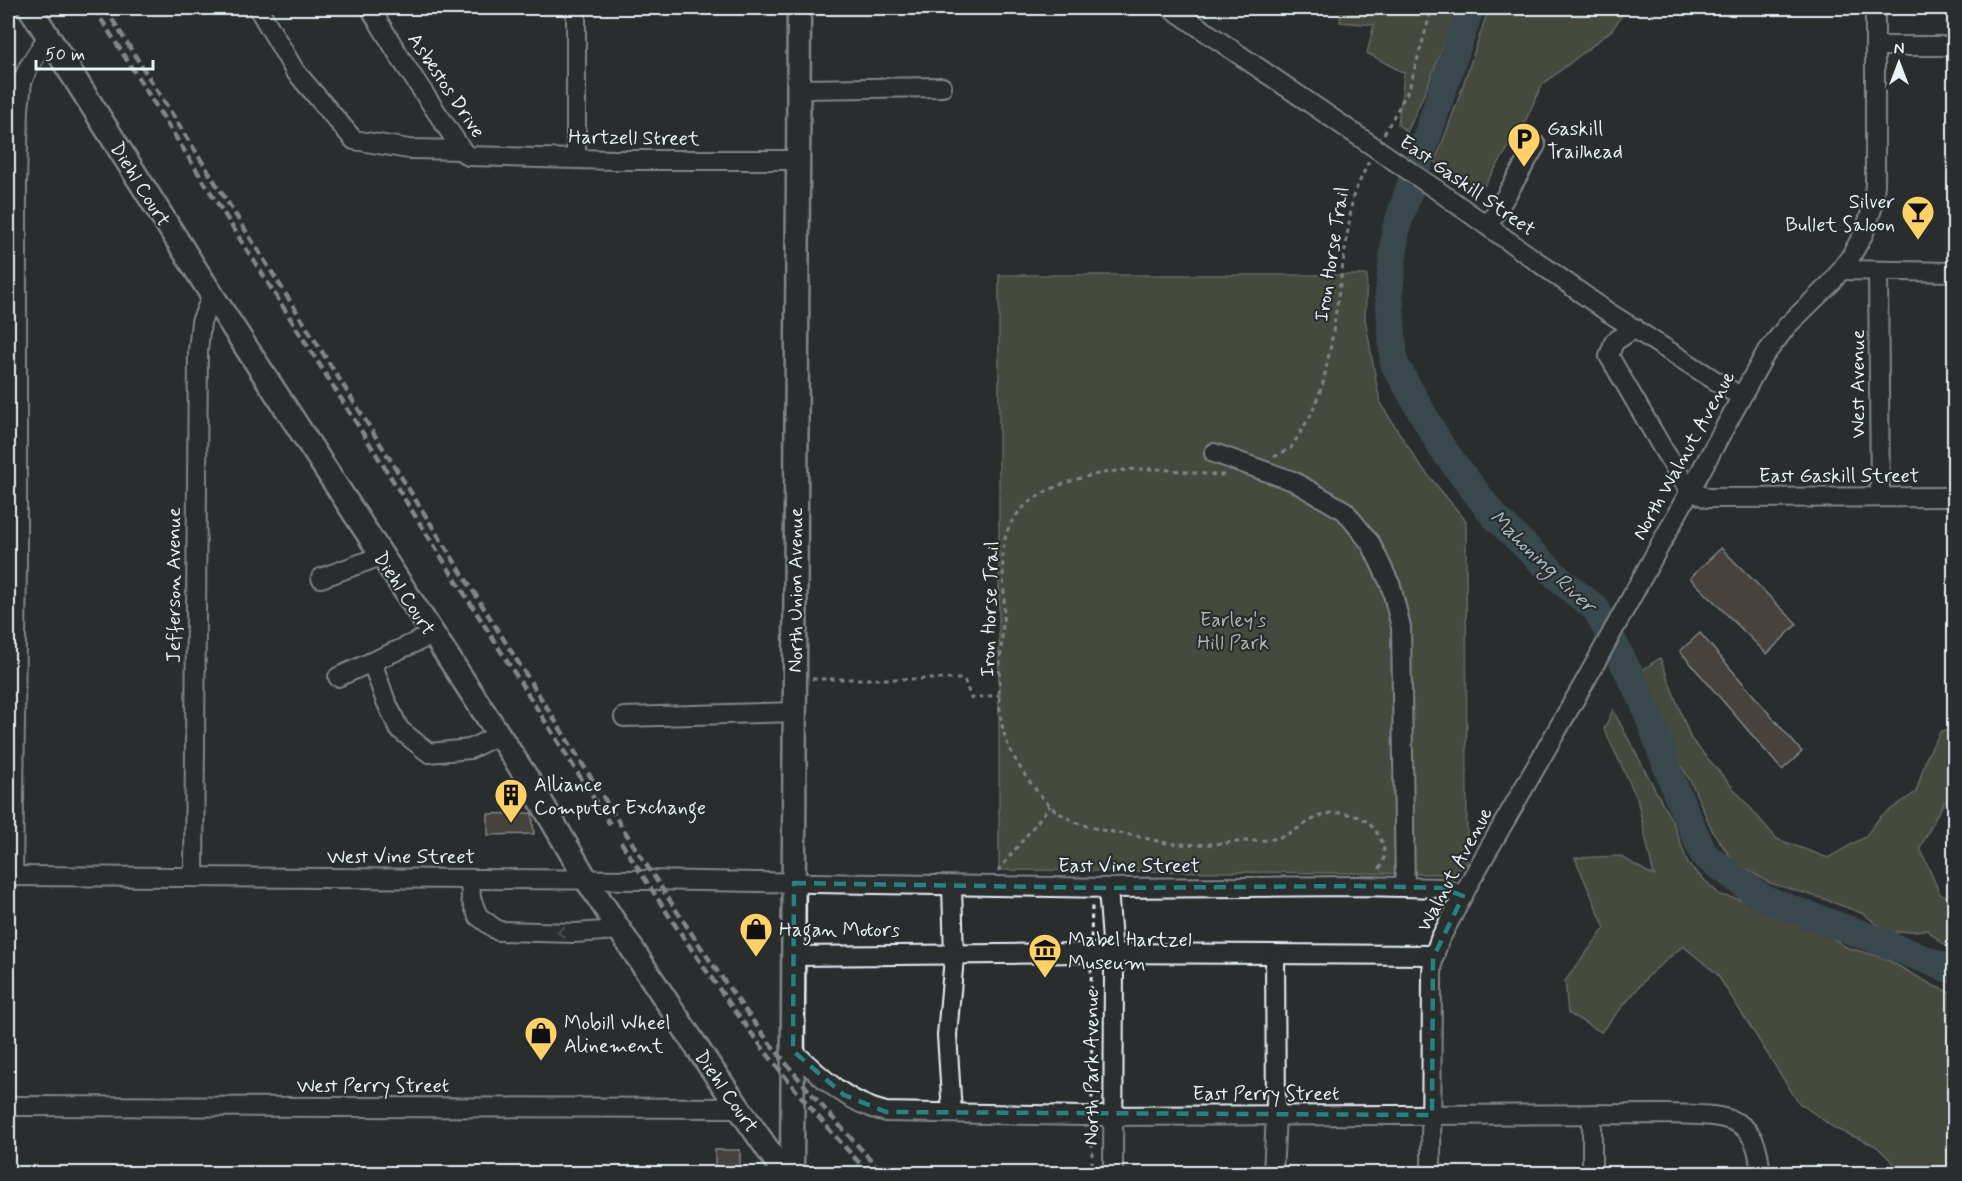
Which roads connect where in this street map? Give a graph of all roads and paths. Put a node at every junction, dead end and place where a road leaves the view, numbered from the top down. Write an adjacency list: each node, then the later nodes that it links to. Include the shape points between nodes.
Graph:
1 (30, 8): 9 (main road, Diehl Court)
2 (258, 8): 16 (street, Hartzell Street, via 295,71 354,140)
3 (370, 8): 16 (street, Asbestos Drive)
4 (576, 8): 17 (street)
5 (799, 8): 13 (main road, North Union Avenue)
6 (1171, 8): 15 (street, East Gaskill Street)
7 (1432, 8): 15 (path, Iron Horse Trail, via 1409,89)
8 (1875, 8): 10 (street, North Walnut Avenue)
9 (48, 36): 23 (main road, Diehl Court); 46 (street, via 22,82 19,109 17,561)
10 (1875, 46): 11 (street); 20 (street, North Walnut Avenue, via 1872,209 1864,233)
11 (1954, 46)
12 (942, 87): 13 (street)
13 (798, 89): 18 (main road, North Union Avenue)
14 (1536, 145): 19 (street)
15 (1379, 150): 19 (street, East Gaskill Street); 27 (path, Iron Horse Trail, via 1363,170 1353,196 1332,345 1316,403 1291,448)
16 (466, 153): 17 (street, Hartzell Street)
17 (576, 159): 18 (street, Hartzell Street)
18 (797, 160): 37 (main road, North Union Avenue)
19 (1488, 226): 24 (street, East Gaskill Street)
20 (1842, 270): 21 (street); 25 (street, North Walnut Avenue, via 1764,356)
21 (1878, 272): 22 (street); 30 (street, West Avenue)
22 (1954, 272)
23 (212, 295): 32 (main road, Diehl Court); 47 (street, Jefferson Avenue, via 201,322 198,351)
24 (1635, 328): 25 (street, East Gaskill Street); 29 (street, via 1614,342 1610,356)
25 (1741, 397): 29 (street, North Walnut Avenue)
26 (1214, 453): 27 (street)
27 (1255, 468): 53 (street, via 1293,481 1345,511 1371,544 1391,586 1401,627)
28 (1227, 475): 39 (path, Iron Horse Trail, via 1150,469 1122,471 1064,484 1022,506 1009,528 1001,566 1005,595)
29 (1689, 490): 30 (street, East Gaskill Street, via 1707,498); 38 (street, North Walnut Avenue)
30 (1880, 497): 31 (street, East Gaskill Street)
31 (1954, 497)
32 (381, 556): 33 (street); 34 (main road, Diehl Court)
33 (321, 578)
34 (432, 635): 35 (street); 42 (main road, Diehl Court)
35 (372, 662): 36 (street); 42 (street, via 399,729 429,753 470,749)
36 (338, 677)
37 (795, 678): 39 (path, via 964,679 971,698); 40 (main road, North Union Avenue)
38 (1587, 678): 55 (street, Walnut Avenue)
39 (1000, 695): 43 (path, Iron Horse Trail, via 1006,738 1019,764)
40 (795, 712): 41 (street); 50 (main road, North Union Avenue)
41 (624, 717)
42 (498, 735): 49 (main road, Diehl Court)
43 (1050, 805): 45 (path, Iron Horse Trail, via 1085,826 1168,843 1210,845 1274,839 1325,814 1345,814 1365,820 1381,839 1384,858); 52 (path)
44 (1107, 869): 54 (path, via 1102,875)
45 (1376, 871)
46 (10, 876): 47 (street, West Vine Street)
47 (194, 877): 48 (street, West Vine Street)
48 (470, 879): 49 (street, West Vine Street); 56 (street, one-way to 48, via 498,931 478,916 471,899)
49 (586, 879): 50 (street, West Vine Street); 56 (main road, Diehl Court)
50 (794, 883): 51 (street, East Vine Street); 62 (main road, North Union Avenue)
51 (952, 886): 52 (street, East Vine Street); 59 (street)
52 (986, 886): 54 (street, East Vine Street)
53 (1405, 887): 54 (street, East Vine Street); 55 (street, East Vine Street, via 1443,888)
54 (1103, 888): 57 (path, via 1091,911); 58 (street, North Park Avenue)
55 (1463, 896): 61 (street, Walnut Avenue)
56 (620, 930): 65 (main road, Diehl Court)
57 (1091, 953): 58 (street); 59 (street); 70 (path)
58 (1113, 953): 60 (street); 71 (street, North Park Avenue)
59 (954, 954): 62 (street); 66 (street, via 947,1035)
60 (1275, 954): 61 (street); 68 (street)
61 (1435, 955): 69 (street, Walnut Avenue)
62 (794, 956): 63 (main road, North Union Avenue)
63 (793, 1051): 66 (street, East Perry Street, via 830,1085 862,1105 886,1112); 73 (main road, North Union Avenue)
64 (8, 1106): 65 (street, West Perry Street)
65 (739, 1108): 72 (main road, Diehl Court)
66 (952, 1113): 70 (street, East Perry Street)
67 (1592, 1114): 69 (street, East Perry Street); 78 (street); 79 (street, East Perry Street, via 1732,1119 1752,1135)
68 (1276, 1115): 69 (street, East Perry Street); 71 (street, East Perry Street); 76 (street)
69 (1432, 1115): 77 (street, Walnut Avenue)
70 (1092, 1116): 71 (street, East Perry Street); 74 (path)
71 (1113, 1116): 75 (street, North Park Avenue)
72 (785, 1173)
73 (792, 1173)
74 (1092, 1173)
75 (1113, 1173)
76 (1273, 1173)
77 (1431, 1173)
78 (1593, 1173)
79 (1760, 1173)

